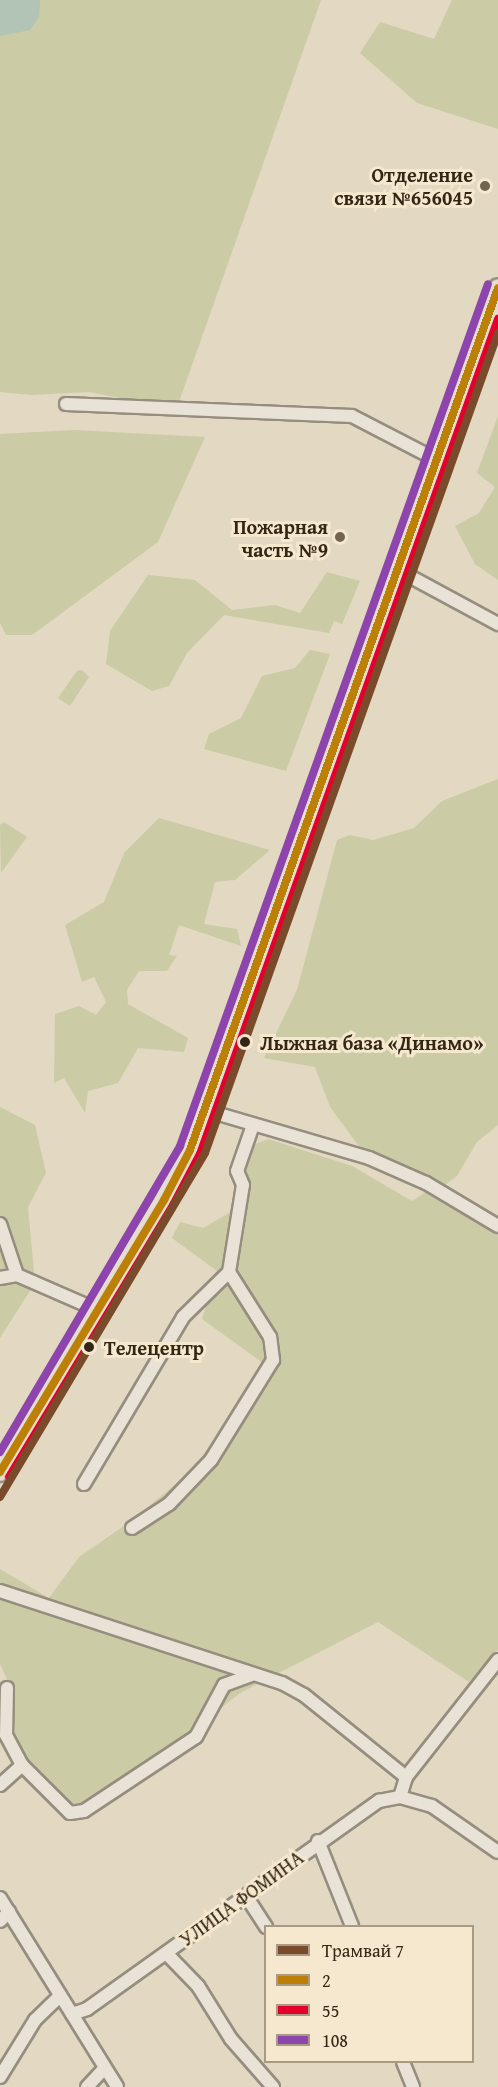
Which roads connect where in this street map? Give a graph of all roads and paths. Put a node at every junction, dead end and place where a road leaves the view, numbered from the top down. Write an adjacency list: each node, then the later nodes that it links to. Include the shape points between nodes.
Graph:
1 (498, 288): 3 (highway)
2 (66, 404): 3 (street, via 352,416)
3 (437, 459): 4 (highway)
4 (398, 570): 5 (street); 6 (highway)
5 (498, 624)
6 (205, 1110): 7 (street); 13 (highway, via 164,1200)
7 (253, 1125): 9 (street, via 369,1158 426,1183); 10 (street, via 237,1171 243,1185)
8 (0, 1224): 11 (street)
9 (498, 1226)
10 (229, 1272): 15 (street, via 183,1317); 16 (street, via 270,1337 273,1360 211,1460 169,1504)
11 (17, 1275): 12 (street); 13 (street)
12 (0, 1278)
13 (97, 1310): 14 (highway)
14 (0, 1472)
15 (84, 1484)
16 (132, 1528)
17 (0, 1591): 19 (street)
18 (498, 1660): 22 (street)
19 (255, 1675): 21 (street, via 243,1675 224,1685 195,1737 84,1811 70,1813); 22 (street, via 304,1695)
20 (7, 1688): 21 (street, via 6,1735)
21 (22, 1765): 23 (street)
22 (406, 1777): 24 (street)
23 (0, 1785)
24 (400, 1797): 25 (street, УЛИЦА ФОМИНА, via 367,1806); 26 (street, via 432,1806)
25 (318, 1841): 27 (street, УЛИЦА ФОМИНА); 31 (street)
26 (498, 1852)
27 (246, 1896): 30 (street); 32 (street, УЛИЦА ФОМИНА)
28 (0, 1898): 29 (street)
29 (4, 1916): 33 (street)
30 (265, 1925)
31 (352, 1925)
32 (165, 1953): 34 (street, УЛИЦА ФОМИНА, via 87,2009); 40 (street, via 198,1986 231,2039)
33 (60, 1996): 34 (street); 37 (street, via 35,2020)
34 (72, 2014): 36 (street)
35 (404, 2063): 41 (street)
36 (105, 2068): 38 (street); 39 (street)
37 (0, 2077)
38 (87, 2087)
39 (117, 2087)
40 (273, 2087)
41 (413, 2087)

